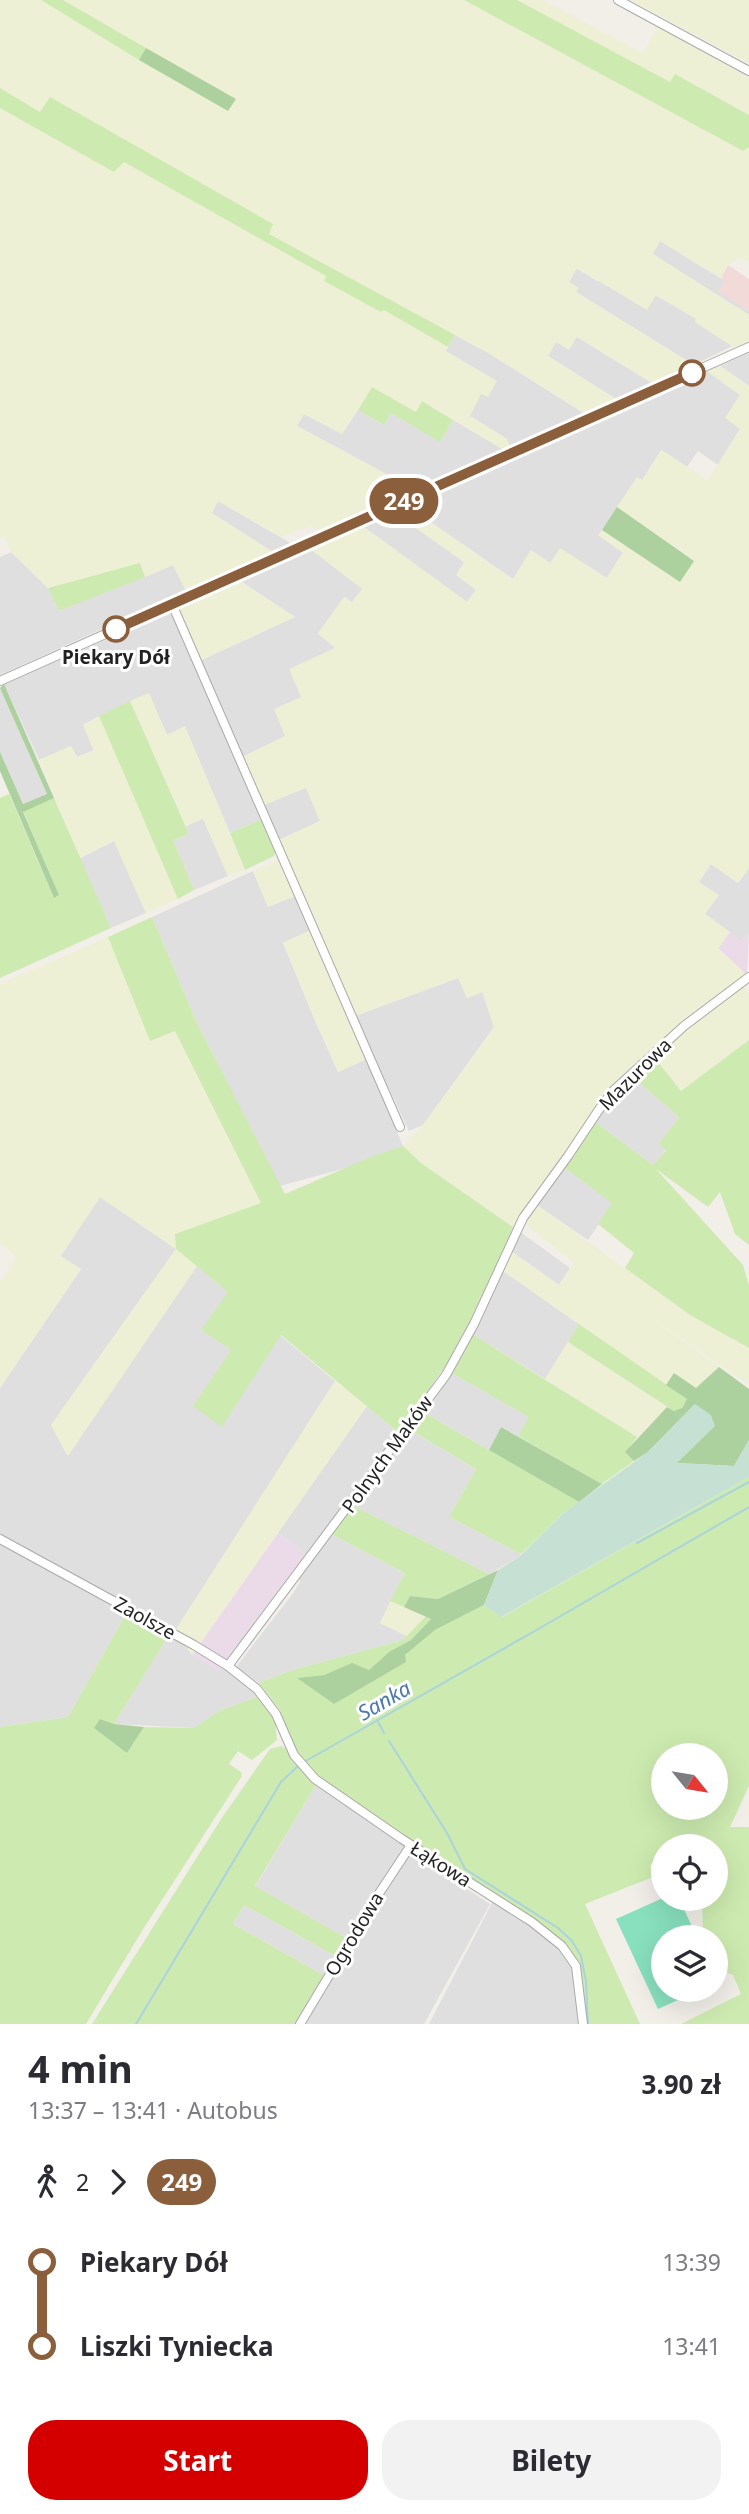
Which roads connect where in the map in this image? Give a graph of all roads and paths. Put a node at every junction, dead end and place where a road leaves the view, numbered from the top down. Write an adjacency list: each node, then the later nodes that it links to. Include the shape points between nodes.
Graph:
1 (618, 0): 2 (street)
2 (749, 71)
3 (749, 347): 4 (street)
4 (172, 604): 5 (street); 7 (street)
5 (0, 681)
6 (749, 977): 8 (street, Mazurowa, via 684,1026 613,1091)
7 (400, 1127)
8 (519, 1226): 10 (street, Polnych Maków, via 446,1375)
9 (0, 1539): 10 (street, Zaolsze)
10 (228, 1666): 11 (street, Zaolsze, via 260,1692)
11 (276, 1714): 12 (street, Łąkowa, via 285,1740 306,1771)
12 (411, 1845): 13 (street, Ogrodowa); 14 (street, Łąkowa, via 562,1945 576,1966)
13 (300, 2024)
14 (583, 2024)

